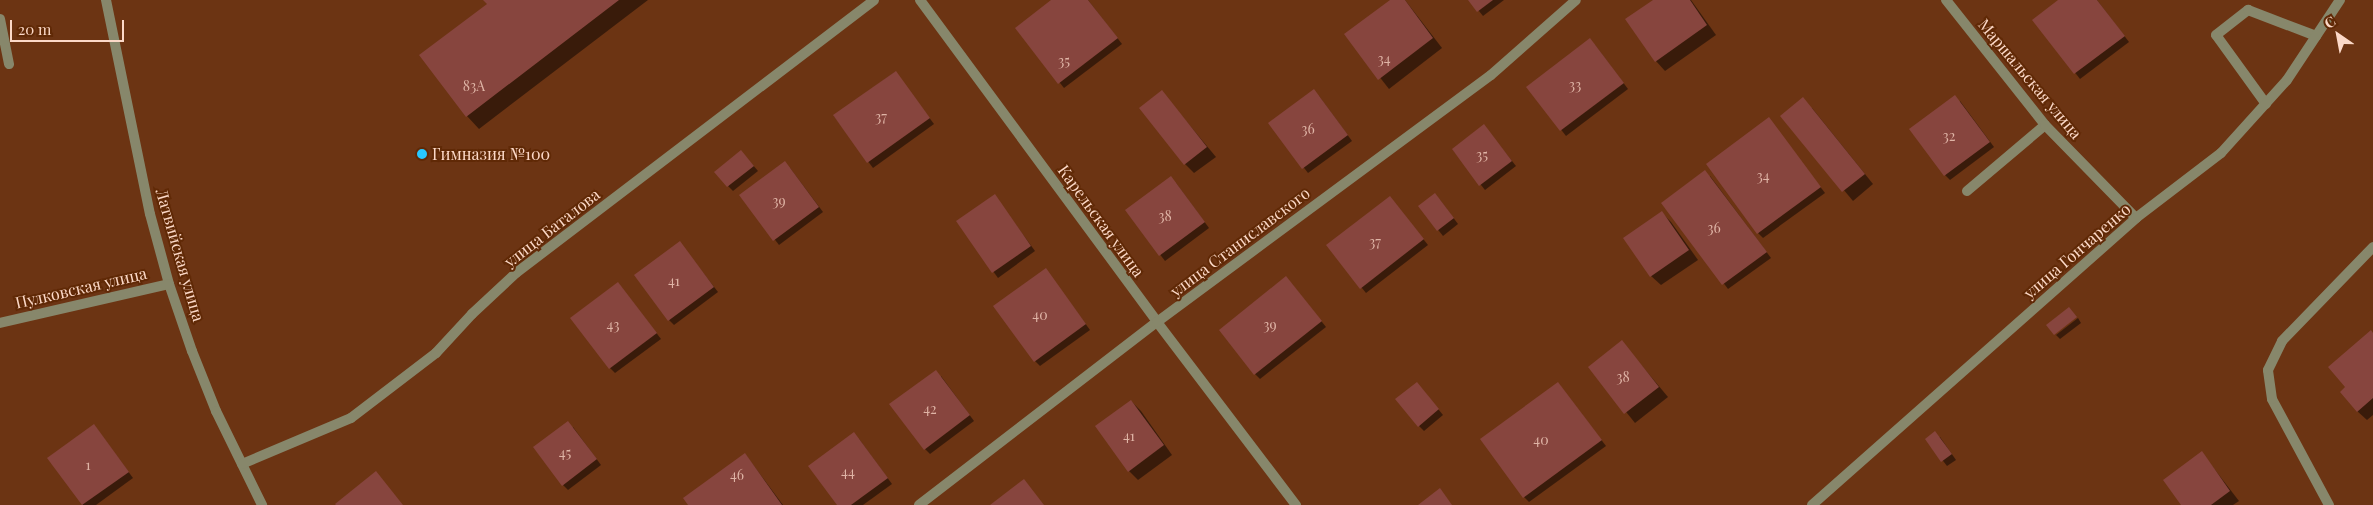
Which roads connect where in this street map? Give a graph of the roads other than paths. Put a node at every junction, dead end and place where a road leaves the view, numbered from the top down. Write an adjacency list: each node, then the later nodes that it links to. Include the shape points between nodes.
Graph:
1 (106, 0): 15 (street, Латвийская улица, via 150,214)
2 (874, 0): 18 (street, улица Баталова, via 516,273 436,353 351,418)
3 (920, 0): 17 (street, Карельская улица)
4 (1576, 0): 17 (street, улица Станиславского, via 1491,75)
5 (1946, 0): 11 (street, Маршальская улица)
6 (2340, 0): 8 (street, улица Гончаренко)
7 (0, 19): 9 (street)
8 (2316, 36): 10 (street, улица Гончаренко, via 2287,80); 10 (street, via 2248,10 2216,35)
9 (9, 64)
10 (2266, 104): 13 (street, улица Гончаренко, via 2221,153)
11 (2046, 125): 12 (street); 13 (street, Маршальская улица)
12 (1967, 191)
13 (2136, 218): 22 (street, улица Гончаренко)
14 (2373, 247): 23 (street, via 2282,341 2268,370 2272,399)
15 (169, 284): 16 (street, Пулковская улица); 18 (street, Латвийская улица, via 199,368)
16 (0, 322)
17 (1157, 322): 20 (street, улица Станиславского); 21 (street, Карельская улица)
18 (242, 464): 19 (street, Латвийская улица)
19 (262, 505)
20 (919, 505)
21 (1296, 505)
22 (1812, 505)
23 (2329, 505)

